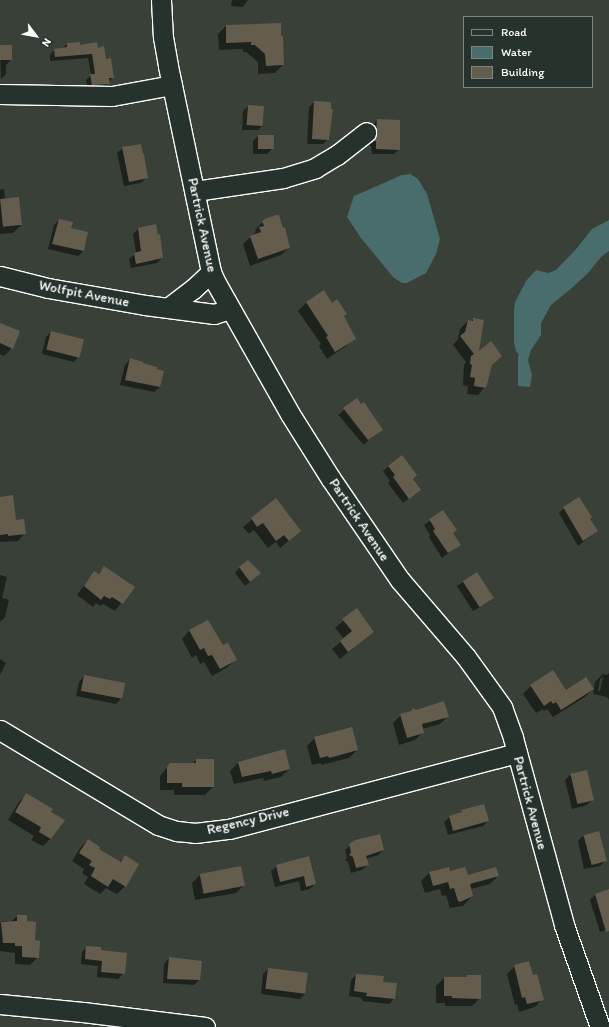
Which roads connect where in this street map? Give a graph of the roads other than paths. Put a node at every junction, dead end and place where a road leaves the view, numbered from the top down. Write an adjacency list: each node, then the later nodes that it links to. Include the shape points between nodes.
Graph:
1 (161, 0): 2 (street, Partrick Avenue, via 163,37)
2 (172, 86): 3 (street, via 112,96); 5 (street, Partrick Avenue)
3 (0, 94)
4 (366, 132): 5 (street, via 337,155 315,168 283,178)
5 (194, 191): 6 (street, Partrick Avenue)
6 (211, 272): 8 (street); 9 (street, Partrick Avenue)
7 (0, 276): 8 (street, Wolfpit Avenue, via 105,299)
8 (169, 308): 9 (street, Wolfpit Avenue, via 214,314)
9 (230, 309): 11 (street, Partrick Avenue, via 307,442 380,551 400,580 466,657 495,696 509,725)
10 (0, 730): 11 (street, Regency Drive, via 158,825 196,833 229,829)
11 (517, 753): 13 (street, Partrick Avenue, via 564,925)
12 (0, 1004): 14 (street)
13 (600, 1021)
14 (139, 1023): 15 (street)
15 (205, 1027)

